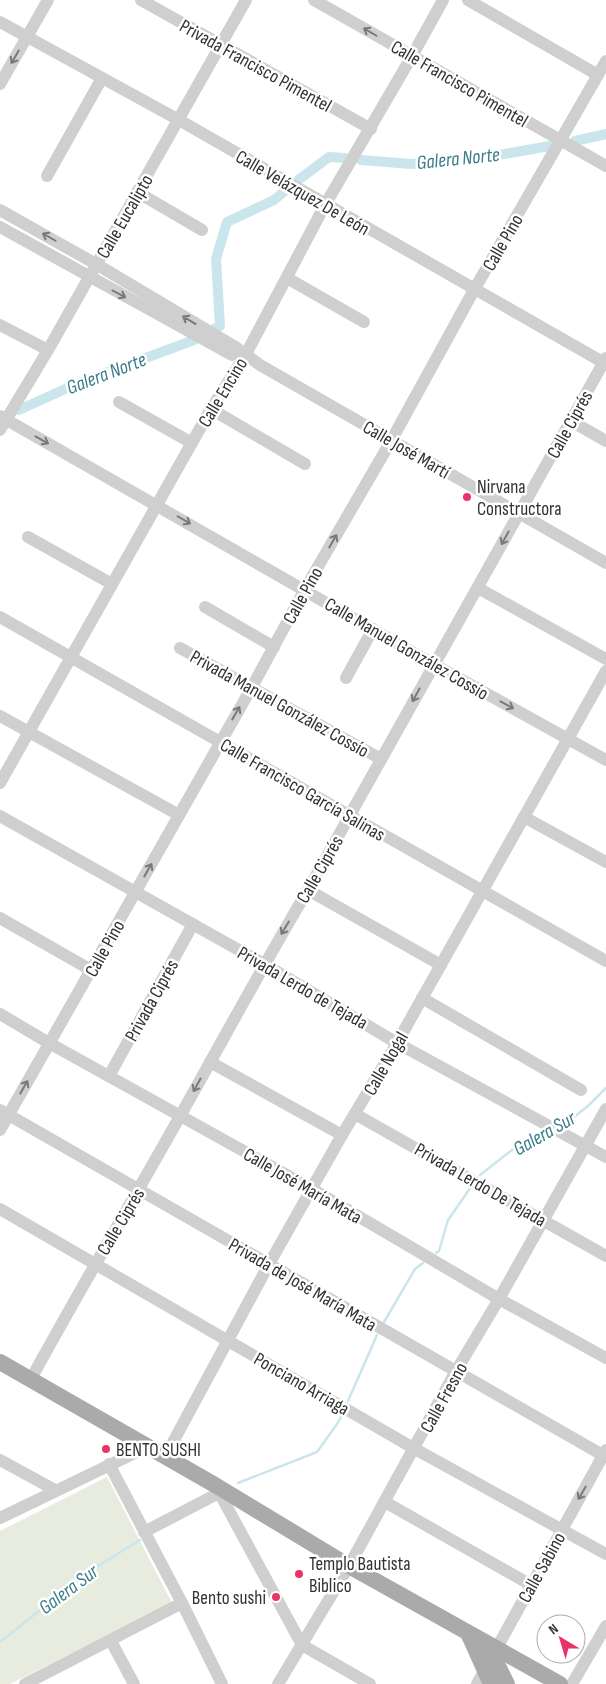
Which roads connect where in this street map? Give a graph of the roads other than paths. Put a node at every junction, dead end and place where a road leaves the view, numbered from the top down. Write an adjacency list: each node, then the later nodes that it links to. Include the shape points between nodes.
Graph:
1 (48, 0): 8 (street)
2 (141, 0): 9 (street, Privada Francisco Pimentel)
3 (246, 0): 9 (street, Calle Eucalipto)
4 (314, 0): 10 (street, Calle Francisco Pimentel, one-way to 4)
5 (443, 0): 10 (street, Calle Encino)
6 (468, 0): 12 (street)
7 (0, 22): 8 (street, Calle Velázquez De León)
8 (27, 37): 13 (street, Calle Velázquez De León); 14 (street, one-way to 14)
9 (221, 46): 15 (street, Calle Eucalipto); 16 (street, Privada Francisco Pimentel)
10 (412, 56): 16 (street, Calle Encino); 17 (street, Calle Francisco Pimentel)
11 (606, 60): 12 (street, Calle Pino)
12 (598, 75): 17 (street, Calle Pino)
13 (102, 78): 15 (street, Calle Velázquez De León); 19 (street)
14 (0, 84)
15 (179, 120): 20 (street, Calle Eucalipto); 21 (street, Calle Velázquez De León)
16 (371, 129): 21 (street, Calle Encino)
17 (561, 141): 18 (street, Calle Francisco Pimentel); 28 (street, Calle Pino)
18 (606, 166)
19 (47, 176)
20 (137, 192): 24 (street); 25 (street, Calle Eucalipto)
21 (325, 206): 27 (street, Calle Encino); 28 (street, Calle Velázquez De León)
22 (0, 210): 25 (street, Calle José Martí, one-way to 22)
23 (0, 227): 26 (street, Calle José Martí)
24 (202, 230)
25 (96, 264): 26 (street, Calle Eucalipto); 32 (street, Calle José Martí, one-way to 25)
26 (89, 277): 31 (street, Calle Eucalipto); 32 (street, Calle José Martí, one-way to 32)
27 (287, 278): 29 (street); 32 (street, Calle Encino)
28 (474, 290): 33 (street, Calle Velázquez De León); 38 (street, Calle Pino)
29 (364, 322)
30 (0, 325): 31 (street)
31 (48, 350): 36 (street, Calle Eucalipto)
32 (244, 357): 35 (street, Calle Encino); 38 (street, Calle José Martí)
33 (605, 362): 37 (street, Calle Ciprés)
34 (119, 402): 40 (street)
35 (211, 409): 40 (street, Calle Encino); 41 (street)
36 (2, 422): 42 (street, Calle Manuel González Cossío, one-way to 42)
37 (571, 422): 39 (street); 43 (street, Calle Ciprés)
38 (391, 441): 43 (street, Calle José Martí); 48 (street, Calle Pino, one-way to 38)
39 (606, 441)
40 (192, 443): 42 (street, Calle Encino)
41 (306, 464)
42 (156, 505): 46 (street, Calle Encino); 48 (street, Calle Manuel González Cossío, one-way to 48)
43 (519, 513): 45 (street, Calle José Martí); 47 (street, Calle Ciprés, one-way to 47)
44 (28, 537): 46 (street)
45 (606, 563)
46 (112, 584): 54 (street, Calle Encino)
47 (478, 588): 55 (street); 56 (street, Calle Ciprés)
48 (304, 589): 51 (street, Calle Manuel González Cossío); 52 (street, Calle Pino)
49 (205, 607): 52 (street)
50 (0, 617): 54 (street, Calle Francisco García Salinas)
51 (373, 629): 56 (street, Calle Manuel González Cossío); 58 (street)
52 (274, 647): 59 (street, Calle Pino)
53 (180, 648): 59 (street, Privada Manuel González Cossío)
54 (70, 658): 61 (street, Calle Encino); 63 (street, Calle Francisco García Salinas)
55 (606, 659)
56 (433, 664): 62 (street, Calle Manuel González Cossío, one-way to 62); 64 (street, Calle Ciprés, one-way to 64)
57 (606, 671): 62 (street, Calle Nogal)
58 (346, 678)
59 (252, 687): 63 (street, Calle Pino, one-way to 59); 64 (street, Privada Manuel González Cossío)
60 (0, 716): 61 (street)
61 (29, 732): 66 (street, Calle Encino); 69 (street)
62 (567, 738): 65 (street, Calle Manuel González Cossío); 70 (street, Calle Nogal)
63 (220, 742): 67 (street, Calle Francisco García Salinas); 69 (street, Calle Pino)
64 (381, 759): 67 (street, Calle Ciprés)
65 (606, 760)
66 (0, 783)
67 (350, 815): 72 (street, Calle Ciprés); 73 (street, Calle Francisco García Salinas)
68 (0, 816): 74 (street, Privada Lerdo de Tejada)
69 (179, 816): 74 (street, Calle Pino, one-way to 69)
70 (524, 817): 71 (street); 73 (street, Calle Nogal)
71 (606, 862)
72 (308, 890): 78 (street, Calle Ciprés, one-way to 78); 79 (street)
73 (482, 891): 77 (street, Calle Francisco García Salinas); 79 (street, Calle Nogal)
74 (135, 892): 76 (street, Privada Lerdo de Tejada); 80 (street, Calle Pino)
75 (0, 918): 80 (street)
76 (193, 924): 78 (street, Privada Lerdo de Tejada); 86 (street, Privada Ciprés)
77 (606, 961)
78 (264, 964): 84 (street, Privada Lerdo de Tejada); 85 (street, Calle Ciprés)
79 (441, 965): 81 (street, Calle Nogal)
80 (91, 970): 83 (street, Calle Pino)
81 (422, 998): 84 (street, Calle Nogal); 87 (street)
82 (0, 1014): 83 (street, Calle José María Mata)
83 (49, 1043): 86 (street, Calle José María Mata); 89 (street, Calle Pino, one-way to 83)
84 (397, 1043): 90 (street, Calle Nogal); 94 (street, Privada Lerdo de Tejada)
85 (210, 1062): 91 (street, Calle Ciprés, one-way to 91); 93 (street)
86 (109, 1076): 91 (street, Calle José María Mata)
87 (581, 1090)
88 (606, 1108): 94 (street, Calle Fresno)
89 (4, 1113): 92 (street, Calle Pino); 96 (street, Privada de José María Mata)
90 (355, 1114): 93 (street, Calle Nogal); 99 (street, Privada Lerdo De Tejada)
91 (180, 1116): 96 (street, Calle Ciprés); 97 (street, Calle José María Mata)
92 (0, 1130)
93 (342, 1135): 97 (street, Calle Nogal)
94 (585, 1146): 95 (street, Privada Lerdo de Tejada); 99 (street, Calle Fresno)
95 (606, 1158)
96 (138, 1190): 101 (street, Calle Ciprés); 102 (street, Privada de José María Mata)
97 (312, 1190): 102 (street, Calle Nogal); 103 (street, Calle José María Mata)
98 (0, 1208): 101 (street, Ponciano Arriaga)
99 (543, 1220): 100 (street, Privada Lerdo De Tejada); 103 (street, Calle Fresno)
100 (606, 1256)
101 (95, 1263): 104 (street, Ponciano Arriaga); 108 (street, Calle Ciprés)
102 (269, 1264): 104 (street, Calle Nogal); 107 (street, Privada de José María Mata)
103 (499, 1299): 105 (street, Calle José María Mata); 107 (street, Calle Fresno)
104 (229, 1340): 110 (street, Ponciano Arriaga); 112 (street, Calle Nogal)
105 (606, 1358)
106 (0, 1362): 108 (main road)
107 (456, 1372): 110 (street, Calle Fresno); 111 (street, Privada de José María Mata)
108 (31, 1379): 109 (main road)
109 (147, 1447): 112 (main road); 114 (street)
110 (415, 1449): 117 (street, Calle Fresno); 119 (street, Ponciano Arriaga)
111 (605, 1454): 119 (street, Calle Sabino, one-way to 119)
112 (166, 1457): 115 (main road)
113 (0, 1460): 116 (street)
114 (109, 1464): 116 (street); 120 (street)
115 (217, 1489): 120 (street); 122 (main road); 128 (street)
116 (55, 1490): 118 (street)
117 (384, 1502): 122 (street, Calle Fresno); 123 (street)
118 (0, 1518)
119 (562, 1528): 121 (street, Ponciano Arriaga); 123 (street, Calle Sabino)
120 (144, 1532): 124 (street)
121 (606, 1554)
122 (349, 1566): 126 (main road); 128 (street, Calle Fresno)
123 (531, 1585): 129 (street, Calle Sabino)
124 (182, 1603): 127 (street); 134 (street)
125 (606, 1626): 139 (street)
126 (468, 1633): 129 (main road); 131 (main road)
127 (111, 1641): 130 (street); 133 (street)
128 (302, 1645): 135 (street, Calle Fresno); 136 (street)
129 (492, 1650): 131 (street, Calle Sabino); 137 (main road); 138 (main road)
130 (45, 1679): 132 (street)
131 (484, 1680)
132 (25, 1684)
133 (134, 1684)
134 (222, 1684)
135 (278, 1684)
136 (370, 1684)
137 (507, 1684)
138 (560, 1684)
139 (572, 1684)

